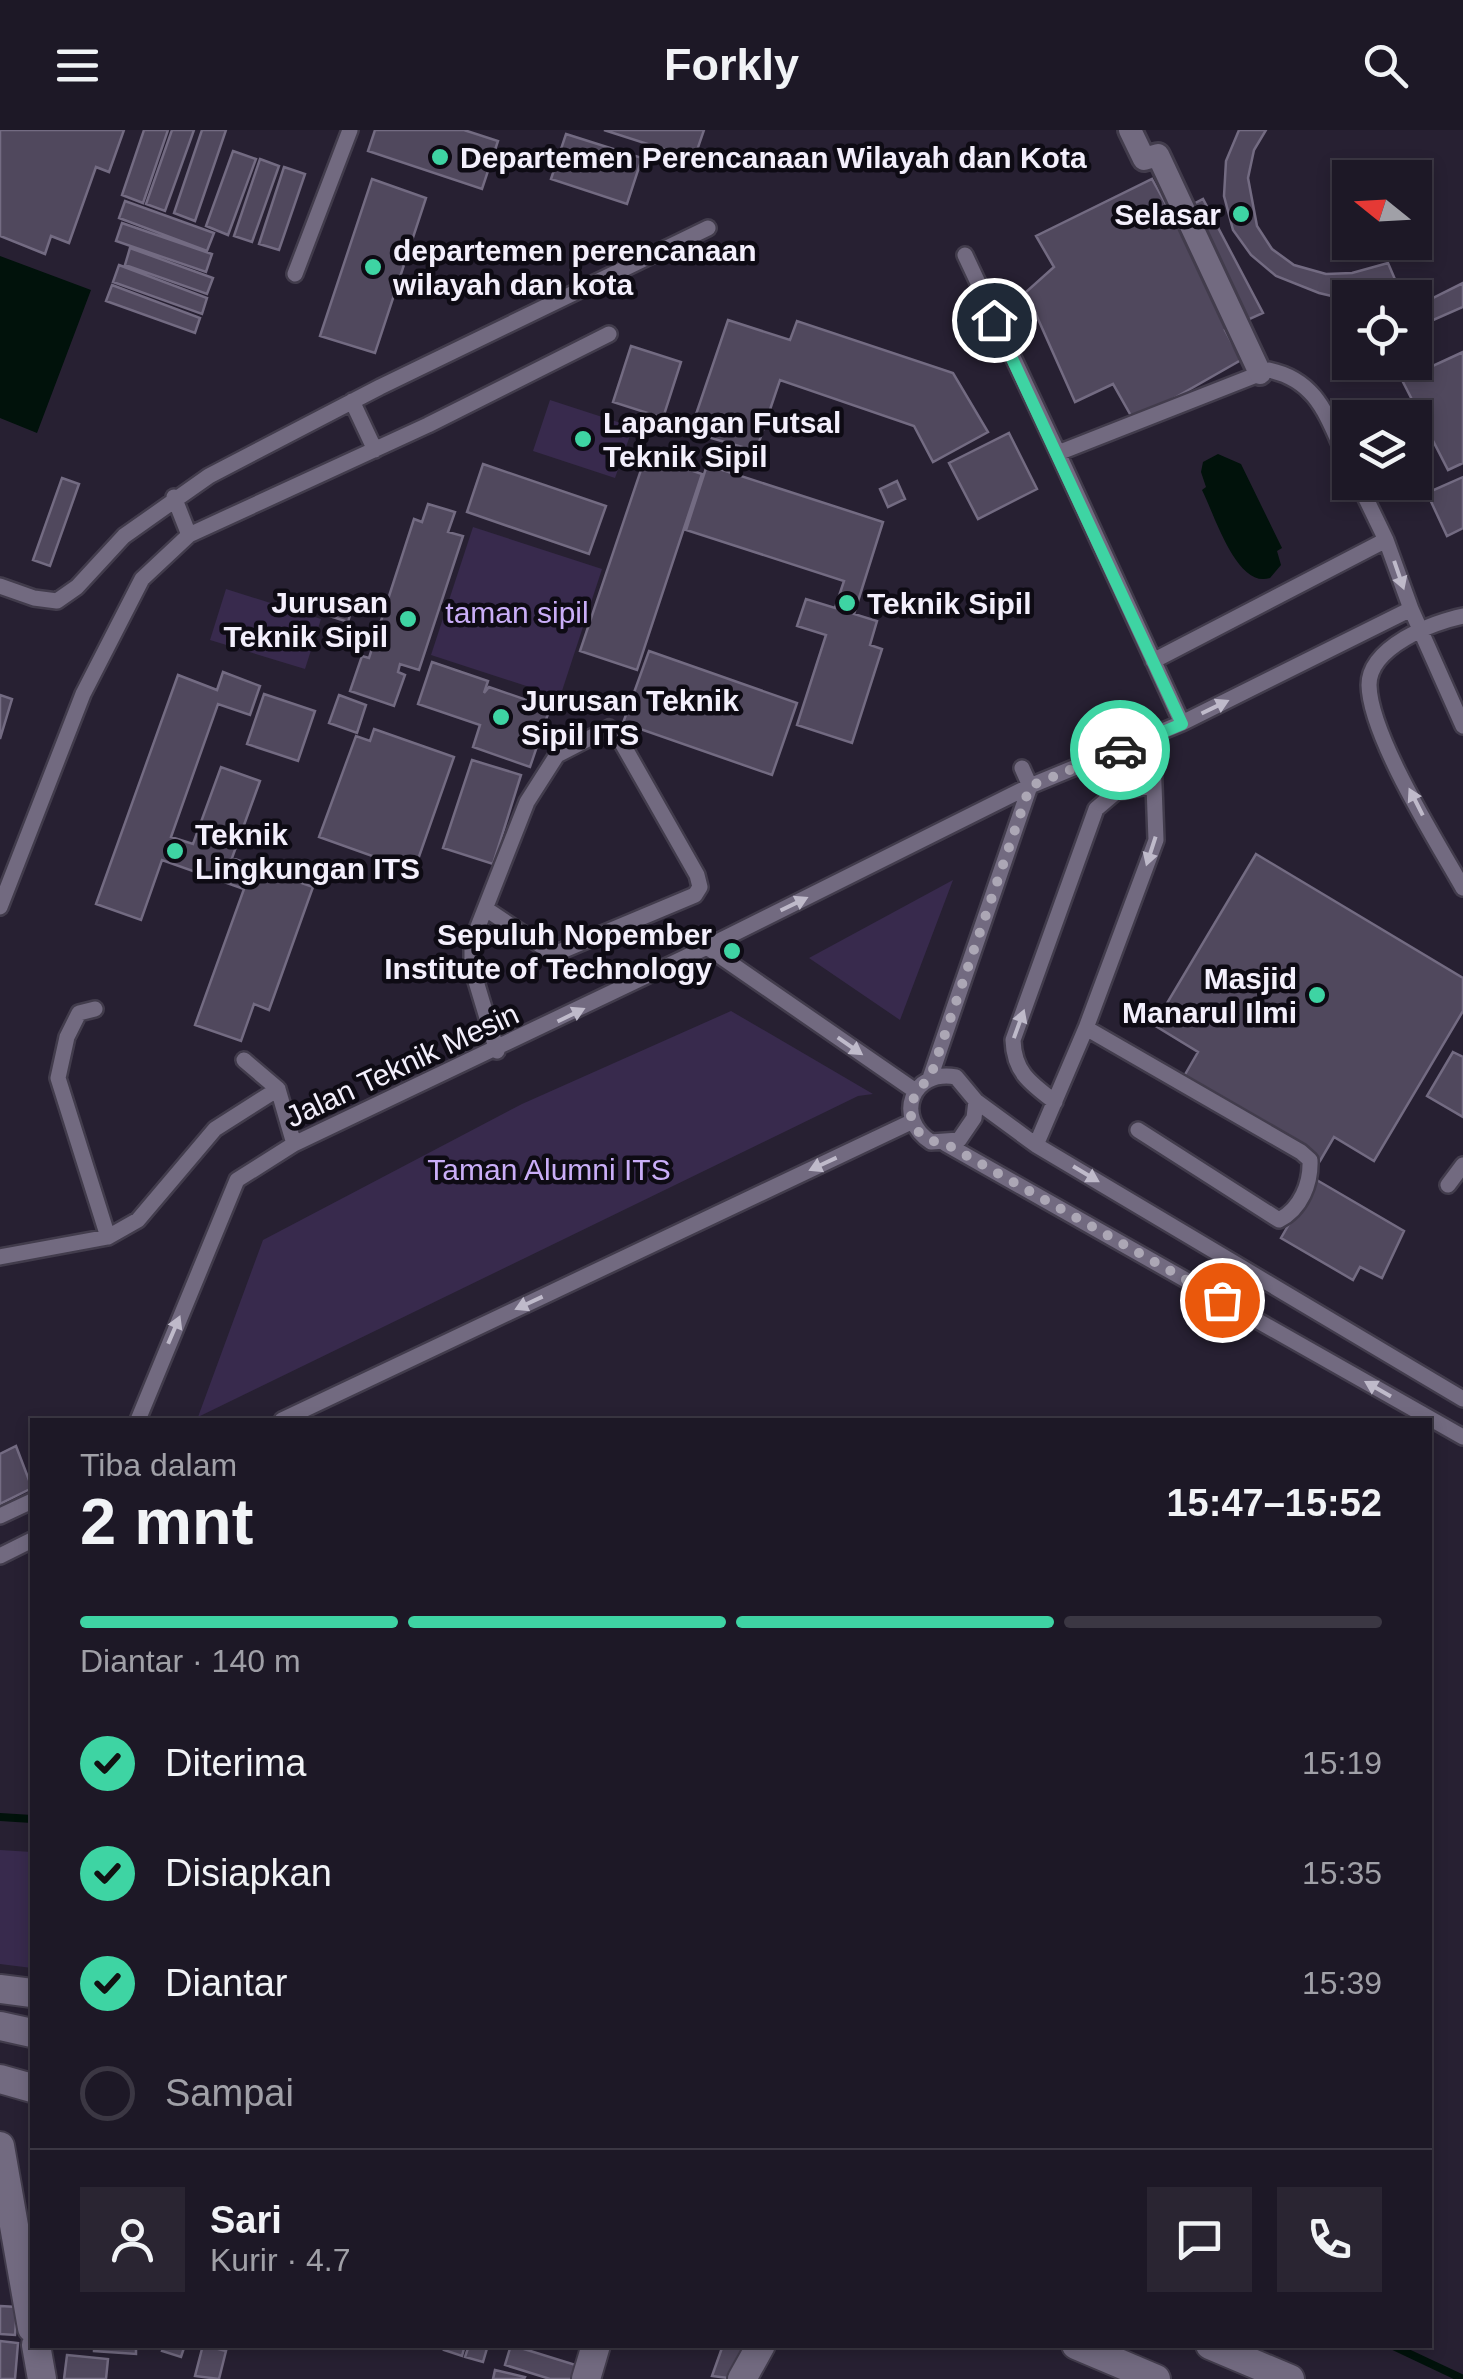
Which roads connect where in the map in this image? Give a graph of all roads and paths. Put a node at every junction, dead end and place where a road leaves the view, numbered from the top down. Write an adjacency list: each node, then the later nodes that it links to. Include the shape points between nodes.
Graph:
1 (350, 130): 5 (lane)
2 (1130, 130): 7 (street, via 1144,159 1158,155)
3 (708, 228): 8 (lane)
4 (965, 256): 11 (lane)
5 (294, 274)
6 (609, 334): 10 (lane)
7 (1260, 373): 9 (lane, via 1296,376 1312,391); 11 (lane)
8 (352, 401): 10 (lane); 12 (lane)
9 (1332, 430)
10 (375, 450): 14 (lane)
11 (1058, 453): 20 (lane)
12 (174, 497): 14 (lane); 16 (lane, via 57,600)
13 (1367, 500): 15 (lane)
14 (189, 535): 28 (lane, via 142,579 83,694)
15 (1386, 540): 17 (lane, one-way to 17); 20 (lane)
16 (0, 586)
17 (1411, 609): 19 (lane); 21 (lane, Jalan Teknik Mesin, one-way to 17)
18 (1463, 616): 19 (lane)
19 (1420, 630): 22 (lane); 27 (lane, one-way to 19, via 1394,758 1370,685 1374,668)
20 (1153, 662): 21 (lane)
21 (1182, 724): 23 (lane, Jalan Teknik Mesin)
22 (1463, 726)
23 (1152, 737): 25 (lane); 26 (lane, Jalan Teknik Mesin)
24 (1022, 768): 26 (lane)
25 (1154, 785): 32 (lane, one-way to 32, via 1156,840); 39 (lane, one-way to 25, via 1024,1078 1014,1062 1013,1040 1096,809 1116,792)
26 (1030, 786): 30 (lane, Jalan Teknik Mesin, one-way to 26); 35 (lane)
27 (1463, 888)
28 (0, 907)
29 (486, 909): 29 (lane, via 549,952 559,952 700,888 609,728 556,756 527,802); 33 (lane, via 472,942 472,968)
30 (707, 948): 33 (lane, Jalan Teknik Mesin, one-way to 30); 37 (lane, one-way to 37)
31 (96, 1009): 47 (lane, via 78,1014 58,1078)
32 (1086, 1028): 39 (lane); 41 (lane, via 1301,1152 1310,1160 1311,1176 1302,1198 1280,1220)
33 (497, 1051): 42 (lane, Jalan Teknik Mesin)
34 (244, 1060): 36 (lane)
35 (930, 1078): 37 (lane); 38 (lane, via 956,1078)
36 (278, 1089): 42 (lane); 47 (lane, via 216,1129 138,1220)
37 (914, 1090): 40 (lane)
38 (976, 1101): 43 (lane, via 967,1132); 44 (lane)
39 (1054, 1102): 44 (lane)
40 (911, 1122): 43 (lane, via 931,1142); 51 (lane, one-way to 51)
41 (1138, 1130)
42 (294, 1144): 50 (lane, Jalan Teknik Mesin, one-way to 42, via 237,1180)
43 (946, 1144): 52 (lane, one-way to 43)
44 (1036, 1145): 49 (lane, one-way to 49)
45 (1463, 1165): 46 (lane)
46 (1448, 1185)
47 (108, 1237): 48 (lane)
48 (0, 1257)
49 (1463, 1400)
50 (139, 1418)
51 (286, 1418)
52 (1431, 1418)
53 (1432, 1418): 54 (lane, one-way to 53)
54 (1463, 1436)
55 (30, 1502): 56 (lane)
56 (0, 1516)
57 (30, 1541): 58 (lane)
58 (0, 1556)
59 (0, 1989): 60 (street)
60 (30, 1993)
61 (0, 2026): 62 (street)
62 (30, 2033)
63 (0, 2079): 64 (street)
64 (30, 2087)
65 (0, 2146): 66 (street)
66 (30, 2317)
67 (37, 2348): 72 (street)
68 (595, 2348): 73 (street)
69 (759, 2348): 74 (street)
70 (1083, 2348): 75 (street)
71 (1217, 2348): 76 (street)
72 (42, 2379)
73 (586, 2379)
74 (742, 2379)
75 (1156, 2379)
76 (1290, 2379)

